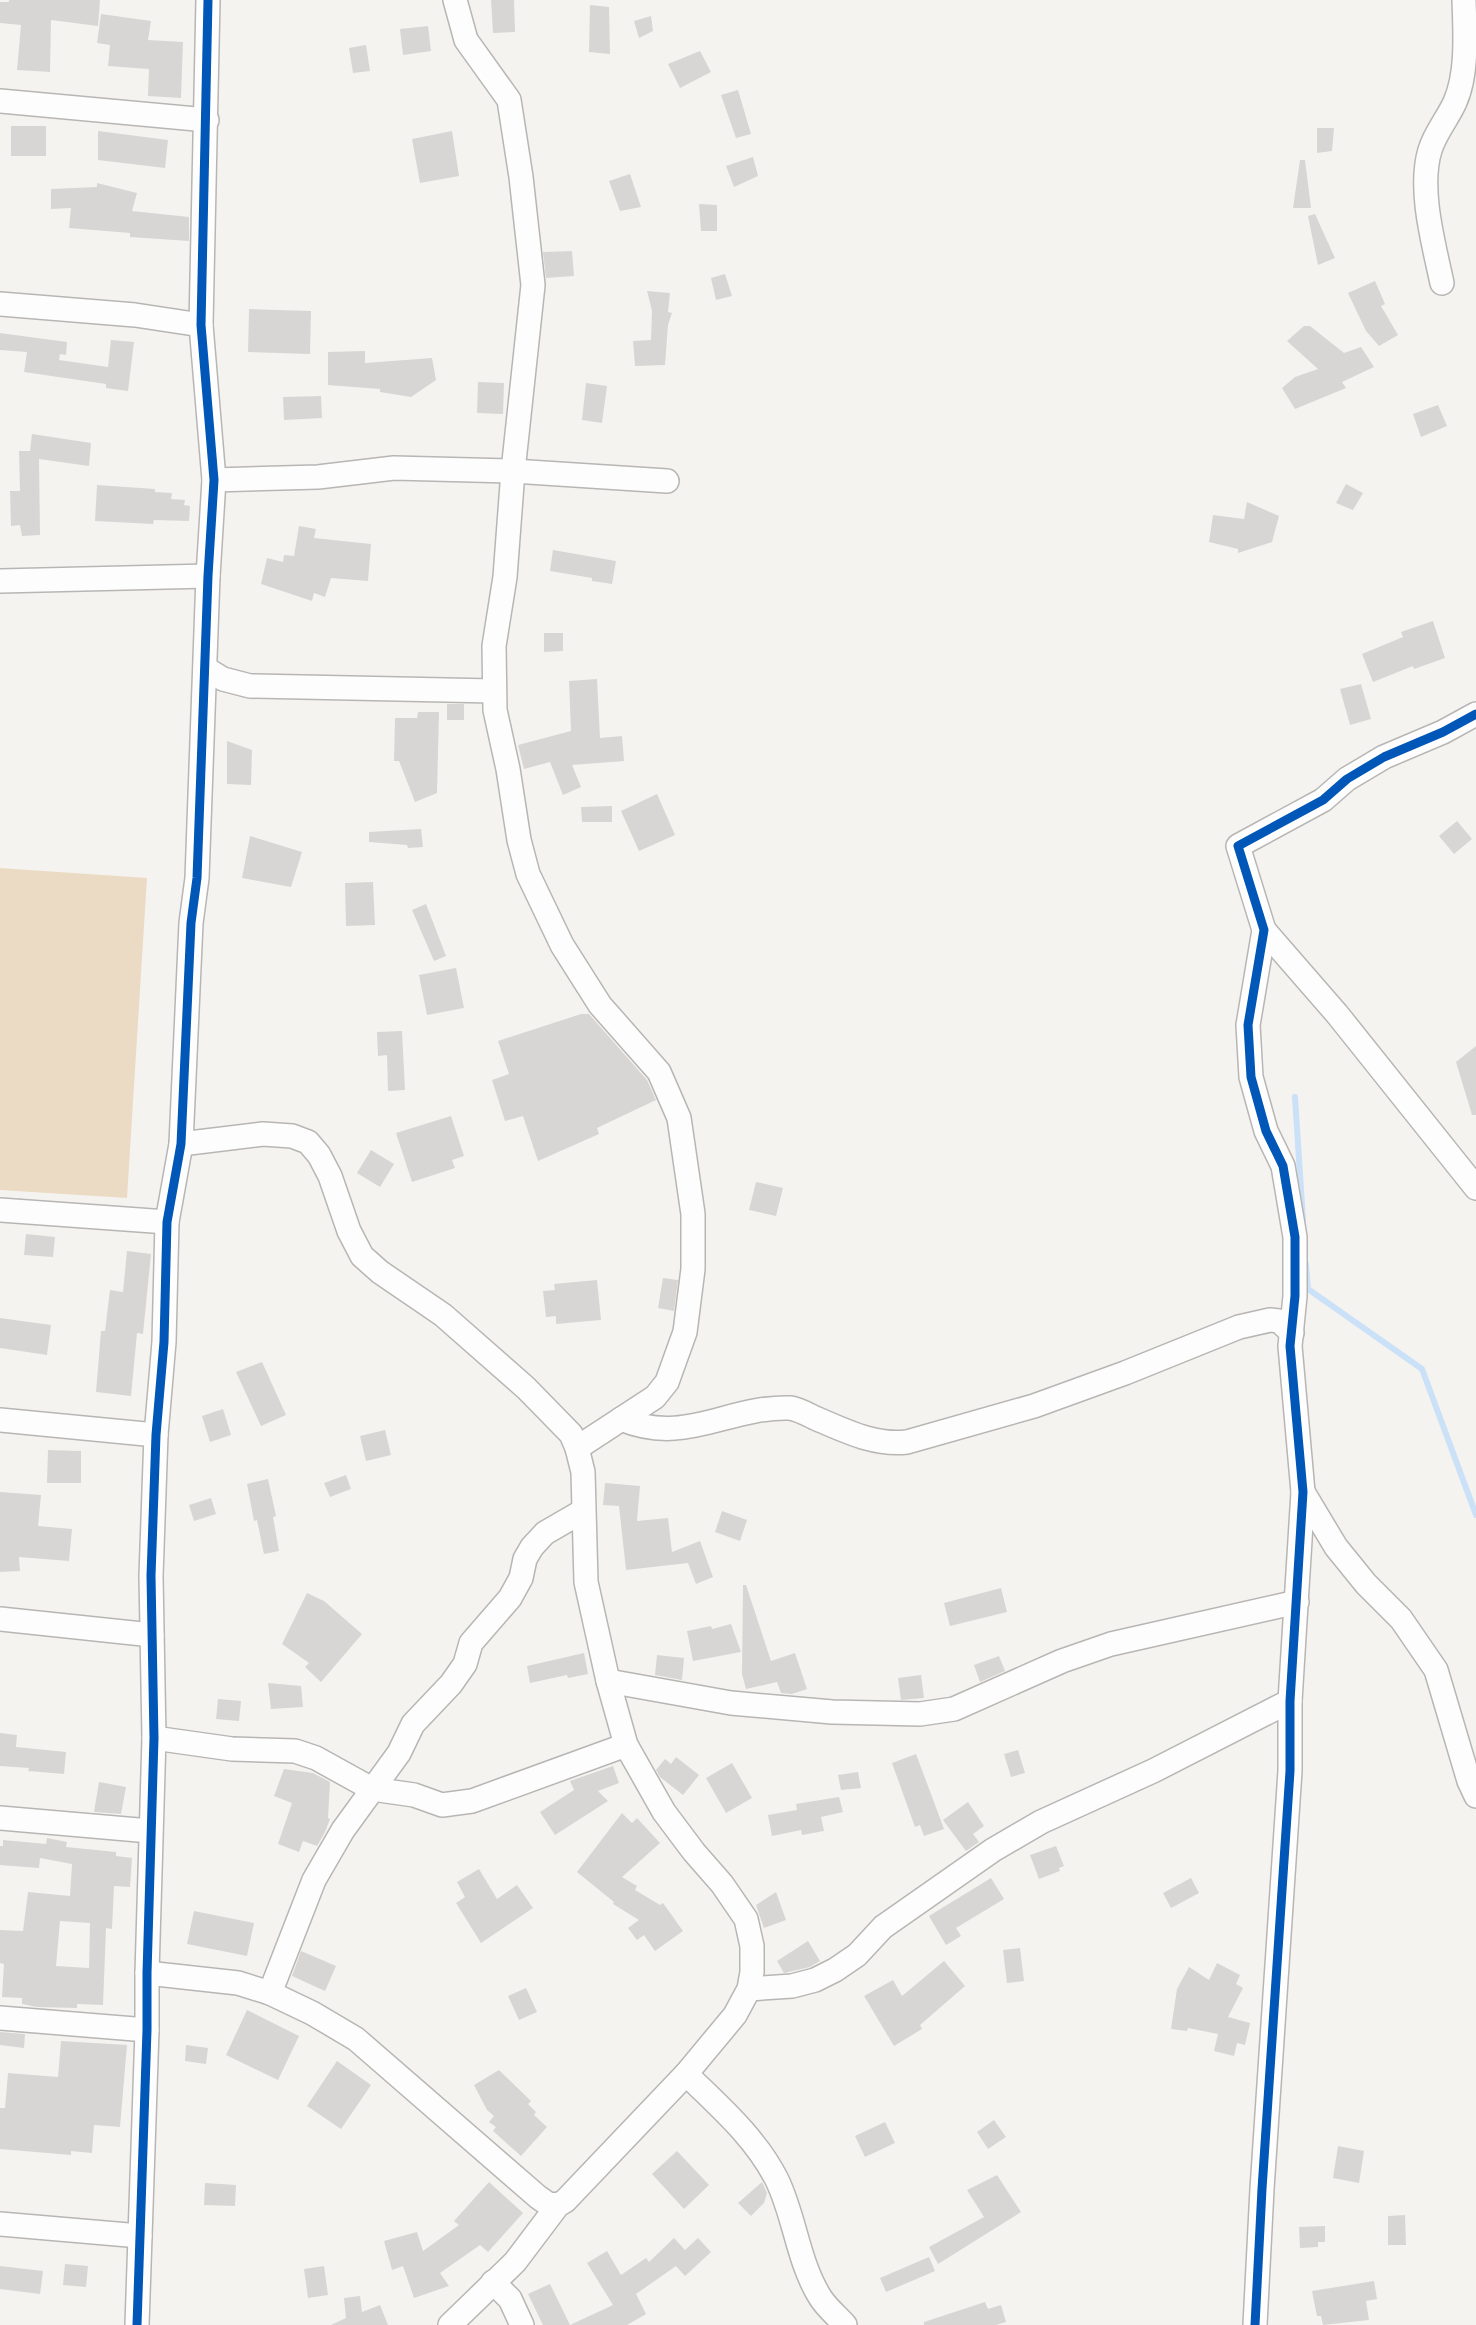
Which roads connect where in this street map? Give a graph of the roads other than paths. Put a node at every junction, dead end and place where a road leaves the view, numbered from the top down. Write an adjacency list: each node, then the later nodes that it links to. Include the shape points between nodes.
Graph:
1 (208, 0): 5 (street)
2 (454, 0): 9 (street, via 466,40 509,100 521,177 533,285)
3 (1464, 0): 6 (street, via 1465,56 1457,99 1430,149 1426,186)
4 (0, 101): 5 (street)
5 (207, 120): 8 (street)
6 (1442, 284)
7 (0, 304): 8 (street)
8 (201, 325): 10 (street)
9 (513, 471): 10 (street, via 394,468 318,477); 11 (street); 15 (street, via 494,646)
10 (214, 480): 12 (street)
11 (667, 481)
12 (208, 576): 13 (street); 14 (street)
13 (0, 581)
14 (205, 668): 15 (street, via 223,679 250,686); 18 (street)
15 (494, 691): 23 (street, via 528,874 562,945 600,1005 659,1072 679,1118 693,1214 693,1269 685,1332 667,1382 655,1397)
16 (1476, 714): 17 (street, via 1384,757 1323,800 1238,846)
17 (1264, 930): 19 (street); 22 (street, via 1248,1025 1251,1077 1290,1196 1295,1237)
18 (181, 1144): 21 (street); 26 (street, via 263,1134 292,1136 308,1143 330,1176 362,1256 443,1315 526,1388 571,1434)
19 (1473, 1179)
20 (0, 1210): 21 (street)
21 (167, 1223): 25 (street)
22 (1292, 1334): 23 (street, via 1279,1321 1239,1327 1034,1406 888,1444 794,1408 686,1428 651,1428); 27 (street)
23 (621, 1419): 26 (street)
24 (0, 1420): 25 (street)
25 (156, 1435): 31 (street)
26 (577, 1448): 28 (street, via 583,1472)
27 (1303, 1492): 29 (street); 37 (street, via 1336,1547 1401,1619 1436,1670)
28 (583, 1511): 32 (street, via 586,1582); 36 (street, via 532,1546 510,1598 471,1643 465,1664 413,1724 399,1753)
29 (1297, 1602): 32 (street, via 1111,1644 954,1709 920,1714 730,1703); 33 (street)
30 (0, 1619): 31 (street)
31 (152, 1635): 34 (street)
32 (608, 1681): 35 (street)
33 (1290, 1701): 41 (street, via 1153,1772 1041,1822 993,1850 883,1927 857,1955 835,1970 792,1986); 54 (street, via 1290,1772)
34 (154, 1738): 36 (street, via 232,1749 295,1751); 39 (street)
35 (626, 1745): 36 (street, via 472,1801 442,1805); 41 (street, via 664,1812 746,1919 752,1946)
36 (372, 1789): 42 (street, via 314,1880)
37 (1476, 1796)
38 (0, 1818): 39 (street)
39 (150, 1831): 40 (street)
40 (147, 1973): 42 (street, via 238,1983); 44 (street)
41 (748, 1989): 45 (street, via 735,2015)
42 (270, 1993): 46 (street, via 356,2039 538,2197)
43 (0, 2018): 44 (street)
44 (147, 2030): 48 (street)
45 (686, 2074): 46 (street); 53 (street, via 750,2137 777,2179 820,2297)
46 (558, 2205): 49 (street, via 515,2262)
47 (0, 2224): 48 (street)
48 (140, 2236): 50 (street)
49 (493, 2282): 51 (street); 52 (street, via 510,2299)
50 (137, 2325)
51 (450, 2325)
52 (522, 2325)
53 (845, 2325)
54 (1255, 2325)

